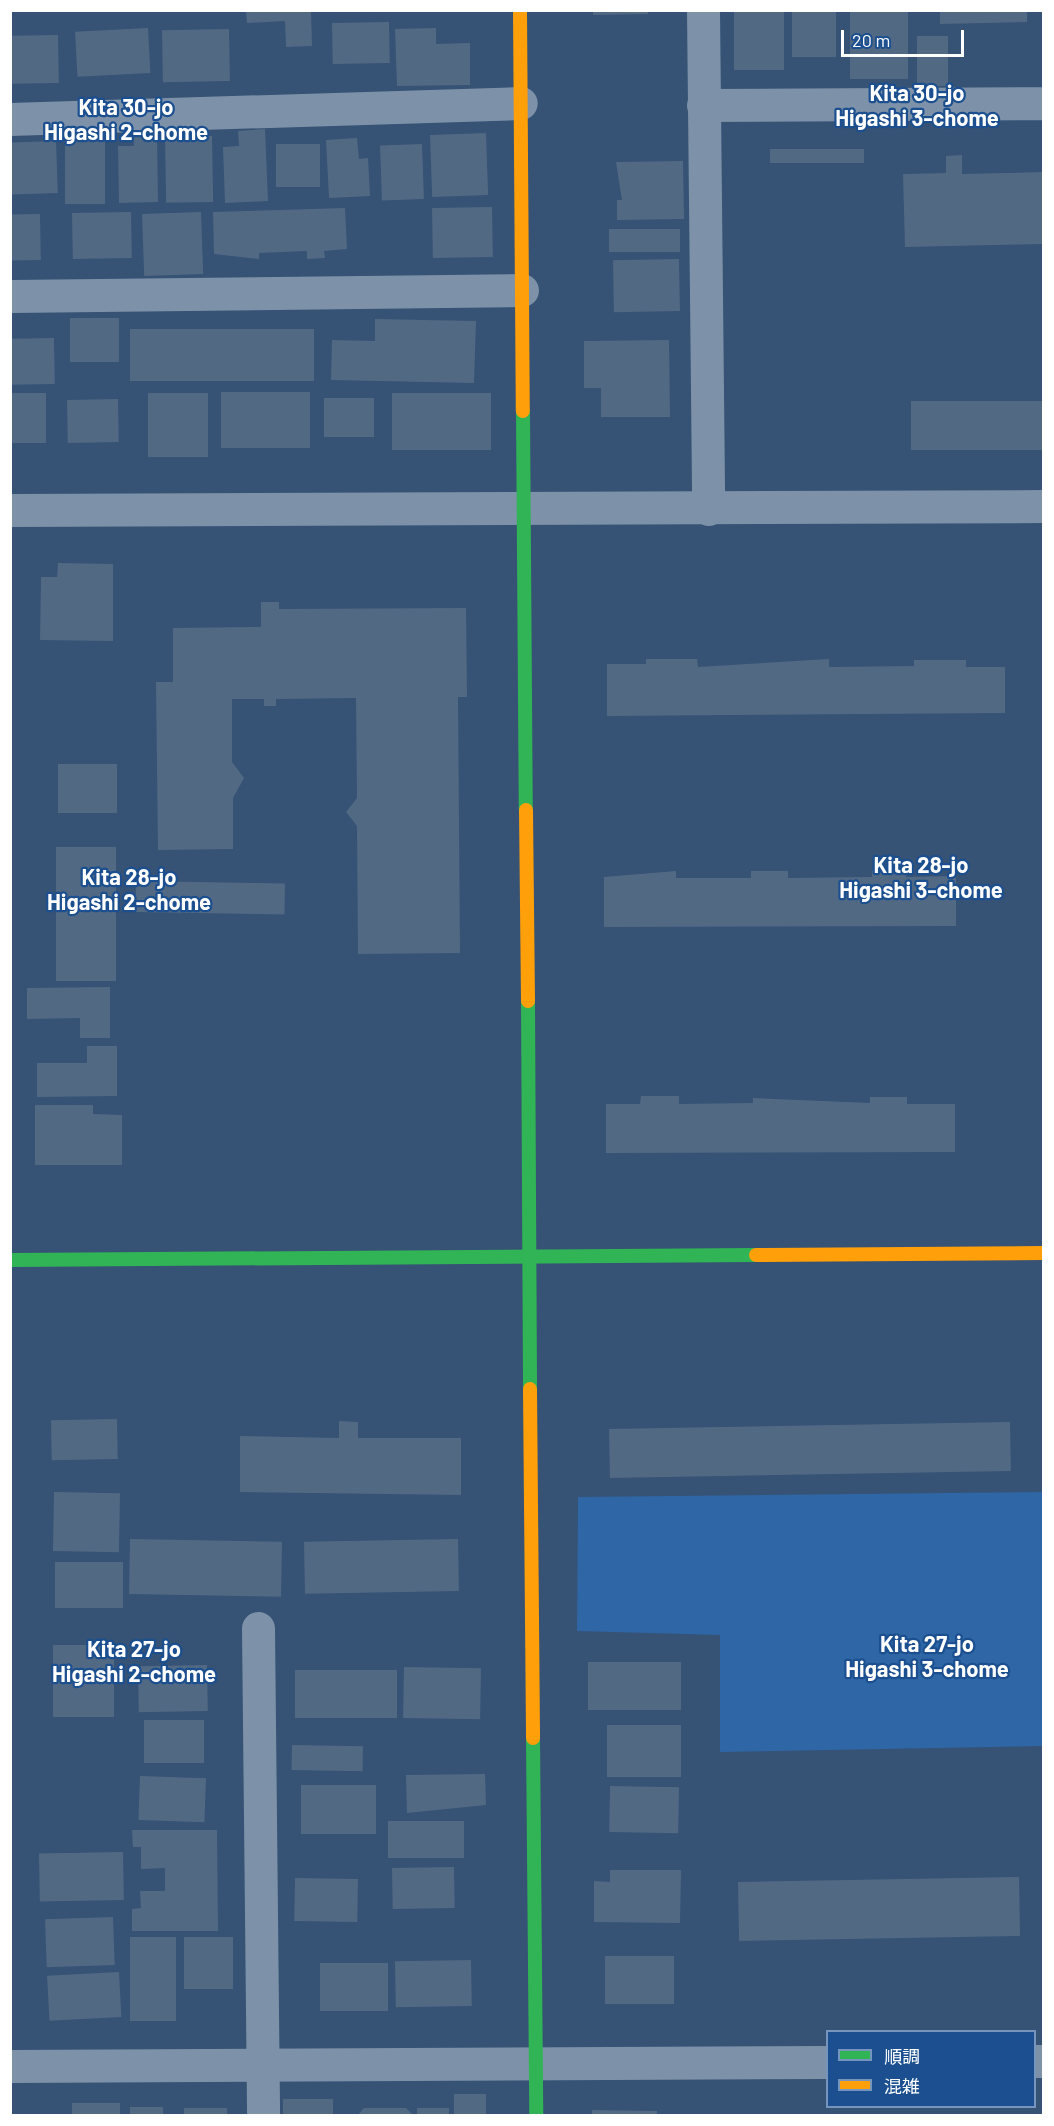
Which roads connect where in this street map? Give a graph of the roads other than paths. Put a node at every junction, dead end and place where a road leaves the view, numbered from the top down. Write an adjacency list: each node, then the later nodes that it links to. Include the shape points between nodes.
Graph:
1 (520, 10): 3 (street)
2 (703, 10): 5 (street)
3 (520, 103): 6 (street); 7 (street)
4 (1044, 103): 5 (street)
5 (703, 105): 10 (street)
6 (10, 119)
7 (522, 290): 8 (street); 12 (street)
8 (10, 296)
9 (1044, 506): 10 (street)
10 (708, 509): 12 (street)
11 (10, 510): 12 (street)
12 (524, 510): 14 (street)
13 (1044, 1252): 14 (street)
14 (528, 1256): 15 (street); 17 (street)
15 (10, 1260)
16 (258, 1628): 19 (street)
17 (536, 2062): 18 (street); 19 (street); 22 (street)
18 (826, 2062)
19 (263, 2063): 20 (street); 21 (street)
20 (10, 2066)
21 (263, 2115)
22 (536, 2115)

